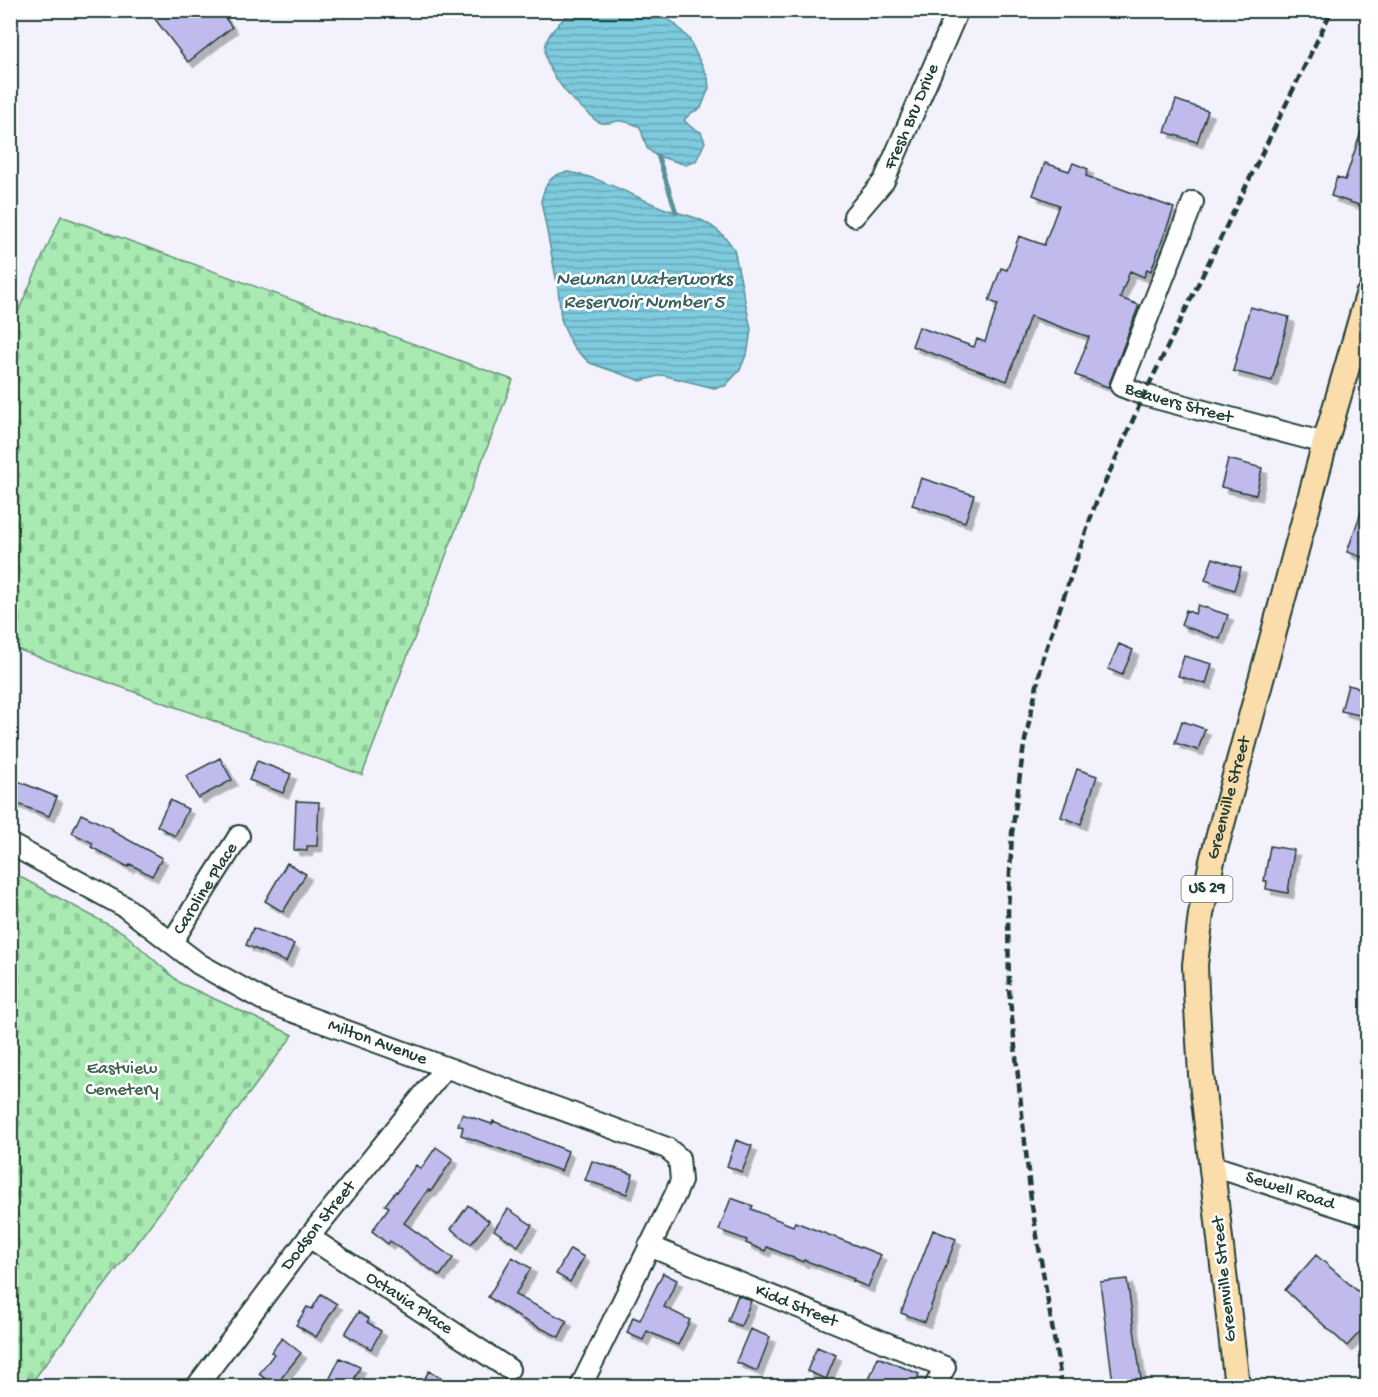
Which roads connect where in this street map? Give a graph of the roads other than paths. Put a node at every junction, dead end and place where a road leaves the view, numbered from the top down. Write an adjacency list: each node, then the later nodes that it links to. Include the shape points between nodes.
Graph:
1 (958, 10): 3 (street, Fresh Bru Drive, via 884,181)
2 (1193, 202): 5 (street, Beavers Street, via 1121,386)
3 (854, 216)
4 (1368, 295): 5 (main road, Greenville Street / US 29)
5 (1325, 443): 10 (main road, Greenville Street / US 29, via 1201,914 1196,992)
6 (239, 836): 8 (street, Caroline Place)
7 (10, 844): 8 (street, Milton Avenue, via 125,907)
8 (172, 942): 9 (street, Milton Avenue, via 199,964 267,1002)
9 (446, 1068): 12 (street, Dodson Street); 13 (street, Milton Avenue, via 667,1148 679,1158 681,1181)
10 (1213, 1166): 11 (street, Sewell Road); 18 (main road, Greenville Street / US 29)
11 (1368, 1216)
12 (309, 1237): 14 (street, Octavia Place); 15 (street, Dodson Street)
13 (649, 1246): 16 (street, Milton Avenue); 17 (street, Kidd Street, via 945,1366)
14 (509, 1369)
15 (197, 1386)
16 (581, 1386)
17 (935, 1386)
18 (1237, 1386)

